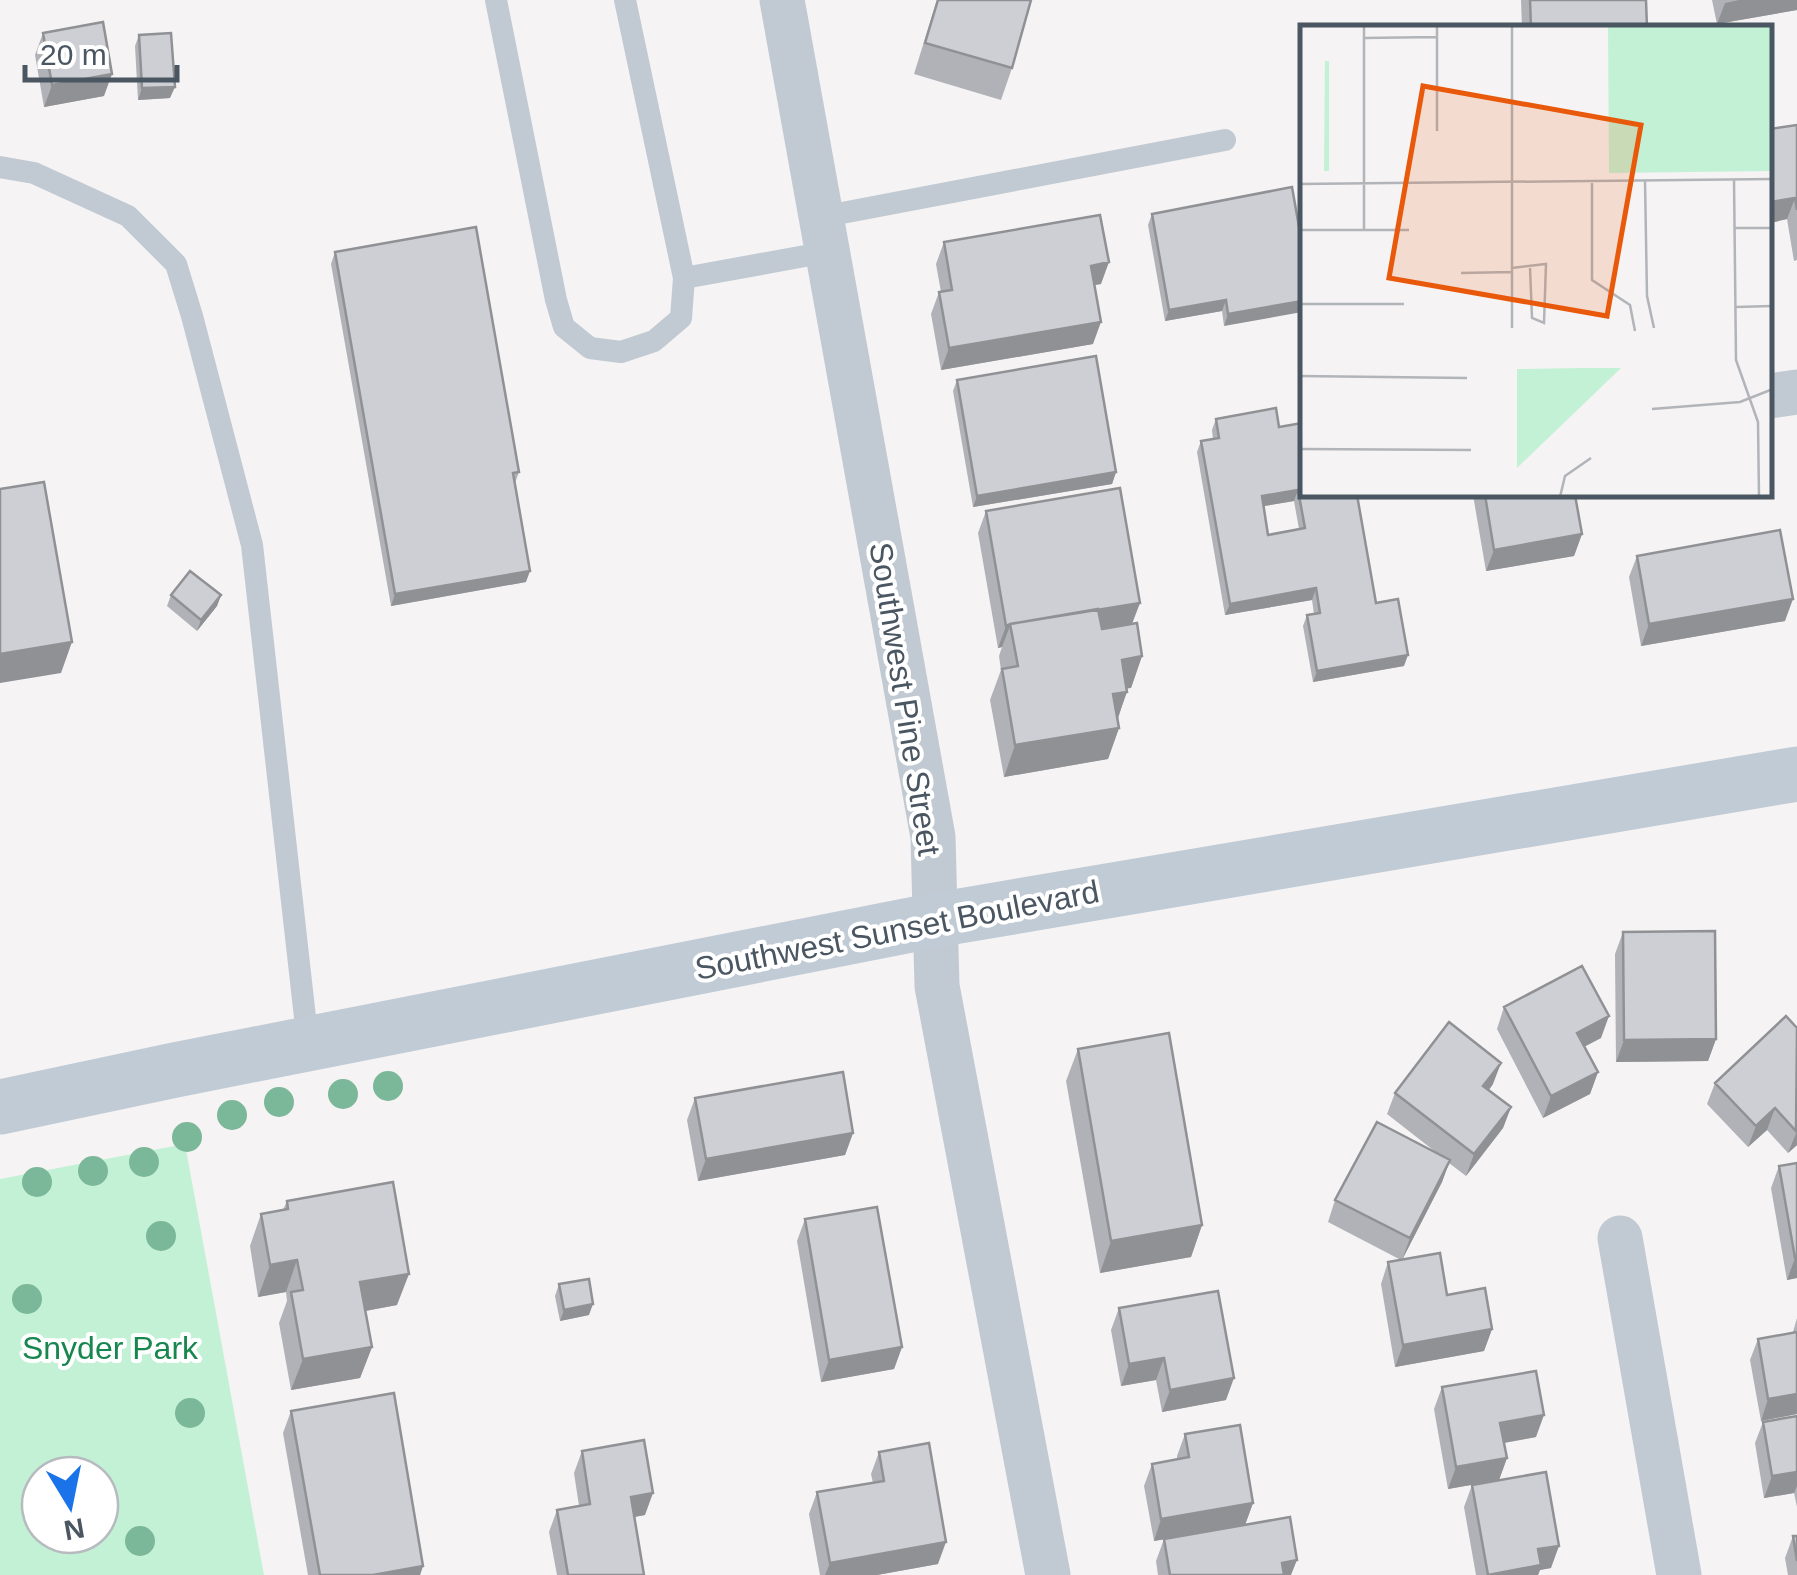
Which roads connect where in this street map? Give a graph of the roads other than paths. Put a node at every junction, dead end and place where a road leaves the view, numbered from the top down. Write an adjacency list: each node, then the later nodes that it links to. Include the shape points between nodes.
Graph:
1 (496, 0): 7 (lane, via 564,327 590,348 621,352 654,342 682,318)
2 (625, 0): 7 (lane)
3 (782, 0): 6 (street, Southwest Pine Street)
4 (1225, 140): 6 (lane)
5 (0, 168): 12 (lane, via 34,174 128,216 176,264 252,544)
6 (824, 235): 7 (lane); 11 (street, Southwest Pine Street, via 933,836)
7 (684, 278)
8 (1797, 392): 9 (street)
9 (1772, 396)
10 (1797, 774): 11 (main road, Southwest Sunset Boulevard)
11 (936, 920): 12 (main road, Southwest Sunset Boulevard); 15 (street, Southwest Pine Street, via 937,986)
12 (308, 1044): 13 (main road, Southwest Sunset Boulevard)
13 (0, 1107)
14 (1620, 1238): 16 (street)
15 (1048, 1575)
16 (1679, 1575)

